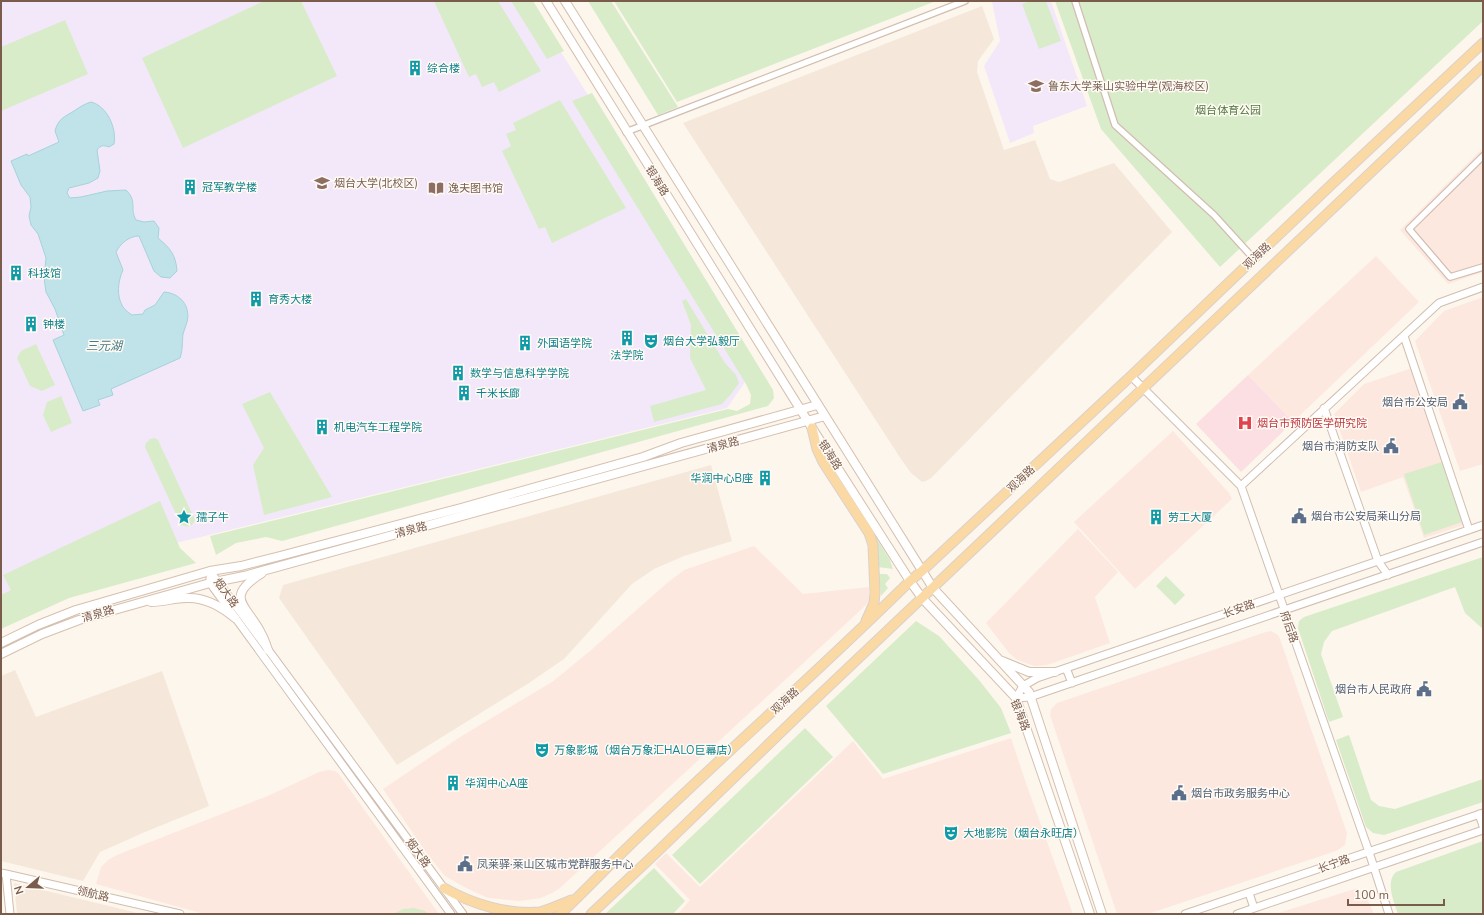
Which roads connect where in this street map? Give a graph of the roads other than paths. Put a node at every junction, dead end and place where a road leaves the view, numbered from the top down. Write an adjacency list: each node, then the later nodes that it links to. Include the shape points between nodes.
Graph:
1 (546, 1): 8 (main road, 银海路)
2 (564, 1): 7 (main road, 银海路)
3 (965, 1): 7 (street)
4 (1075, 1): 10 (street, via 1115,125 1214,215)
5 (1483, 43): 10 (main road, 观海路)
6 (1483, 66): 15 (main road, 观海路)
7 (642, 125): 8 (street); 16 (main road, 银海路)
8 (626, 132): 18 (main road, 银海路)
9 (1483, 156): 11 (street, via 1409,229 1450,278)
10 (1254, 259): 14 (main road, 观海路)
11 (1483, 267)
12 (1483, 287): 13 (street, via 1439,303)
13 (1404, 336): 17 (street); 23 (street)
14 (1131, 376): 15 (street, 府后路); 28 (main road, 观海路)
15 (1144, 388): 21 (street, 府后路); 32 (main road, 观海路)
16 (817, 405): 18 (main road, 清泉路); 19 (main road, 银海路)
17 (1324, 408): 21 (street); 25 (street)
18 (802, 410): 20 (main road, 银海路); 27 (main road, 清泉路, via 454,510 241,566)
19 (825, 416): 20 (main road, 清泉路); 28 (main road, 银海路)
20 (810, 425): 26 (main road, 清泉路); 30 (main road, 银海路); 38 (main road, via 823,462 869,533 873,545 874,603)
21 (1241, 486): 33 (street, 府后路)
22 (1483, 525): 23 (street, 长安路)
23 (1470, 530): 25 (street, 长安路)
24 (1483, 542): 29 (street)
25 (1378, 561): 29 (street); 33 (street, 长安路)
26 (270, 568): 31 (main road, 清泉路); 40 (main road, via 246,584 241,599 242,605 261,632)
27 (210, 571): 31 (street, 烟大路); 39 (main road, 清泉路, via 76,610)
28 (922, 571): 30 (main road, 观海路); 32 (main road, 银海路)
29 (1388, 575): 36 (street)
30 (910, 581): 34 (main road, 银海路); 38 (main road, 观海路)
31 (214, 582): 35 (main road, 清泉路); 37 (street, 烟大路); 40 (street, 烟大路)
32 (933, 588): 34 (main road, 观海路); 42 (main road, 银海路)
33 (1278, 596): 36 (street, 府后路); 43 (street, 长安路)
34 (922, 598): 48 (main road, 银海路); 65 (main road, 观海路)
35 (142, 602): 37 (main road, via 186,598 202,600 227,611); 41 (main road, 清泉路, via 79,620)
36 (1283, 611): 45 (street); 52 (street, 府后路)
37 (235, 618): 62 (street, 烟大路)
38 (860, 631): 57 (main road, 观海路, via 630,844)
39 (1, 643)
40 (268, 650): 55 (street, 烟大路)
41 (1, 654)
42 (999, 660): 44 (main road, via 1029,672); 46 (main road, 银海路)
43 (1066, 668): 44 (street, 长安路); 45 (street)
44 (1055, 672): 46 (street, 长安路)
45 (1072, 683): 47 (street)
46 (1023, 686): 47 (main road, 银海路); 48 (street)
47 (1030, 697): 48 (street); 58 (main road, 银海路)
48 (1016, 698): 66 (main road, 银海路)
49 (1481, 813): 50 (street); 52 (street, 长宁路)
50 (1483, 826)
51 (1483, 830): 53 (street, 长宁路)
52 (1369, 852): 53 (street, 府后路); 56 (street, 长宁路)
53 (1374, 867): 59 (street, 长宁路); 71 (street, 府后路)
54 (4, 873): 60 (street); 61 (street, 领航路)
55 (444, 888): 57 (main road, via 461,899 505,912 538,912); 63 (street, 烟大路)
56 (1249, 892): 59 (street); 69 (street, 长宁路)
57 (579, 897): 64 (main road, 观海路)
58 (1098, 902): 67 (main road, 银海路); 68 (main road)
59 (1254, 908): 70 (street, 长宁路)
60 (10, 914)
61 (180, 914)
62 (451, 914)
63 (463, 914)
64 (560, 914)
65 (591, 914)
66 (1090, 914)
67 (1102, 914)
68 (1107, 914)
69 (1185, 914)
70 (1236, 914)
71 (1389, 914)

